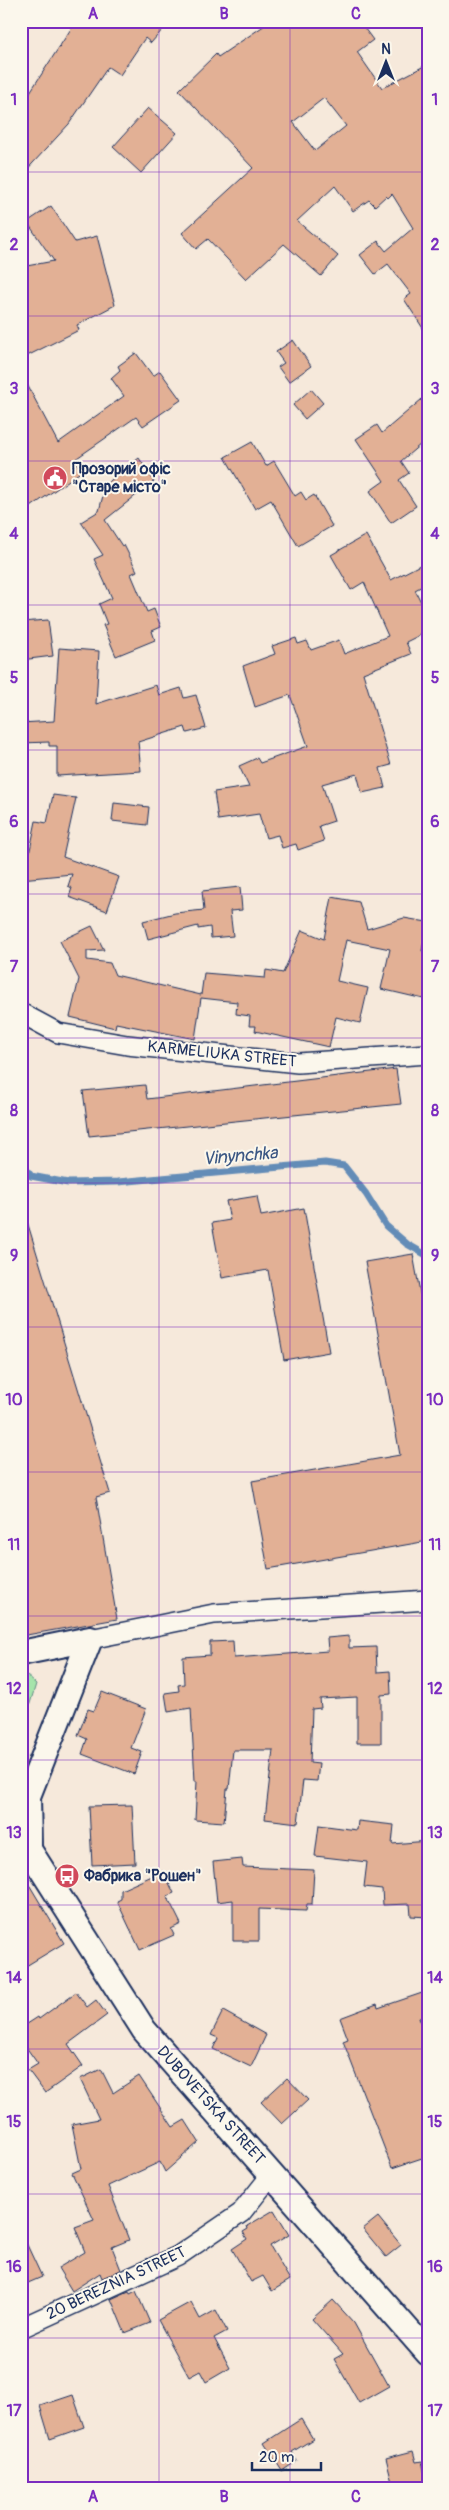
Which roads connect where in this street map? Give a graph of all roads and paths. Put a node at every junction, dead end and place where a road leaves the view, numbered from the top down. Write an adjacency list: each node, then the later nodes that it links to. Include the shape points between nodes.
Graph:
1 (21, 1013): 2 (street, KARMELIUKA STREET, via 58,1033 128,1045 298,1063)
2 (428, 1054)
3 (428, 1600): 4 (street, via 214,1614)
4 (90, 1639): 5 (street); 6 (street, via 28,1796)
5 (21, 1653)
6 (25, 1842): 7 (street, DUBOVETSKA STREET, via 144,2030)
7 (272, 2174): 8 (street, 20 BEREZNIA STREET, via 241,2213 178,2256); 9 (street, DUBOVETSKA STREET)
8 (21, 2328)
9 (428, 2353)

